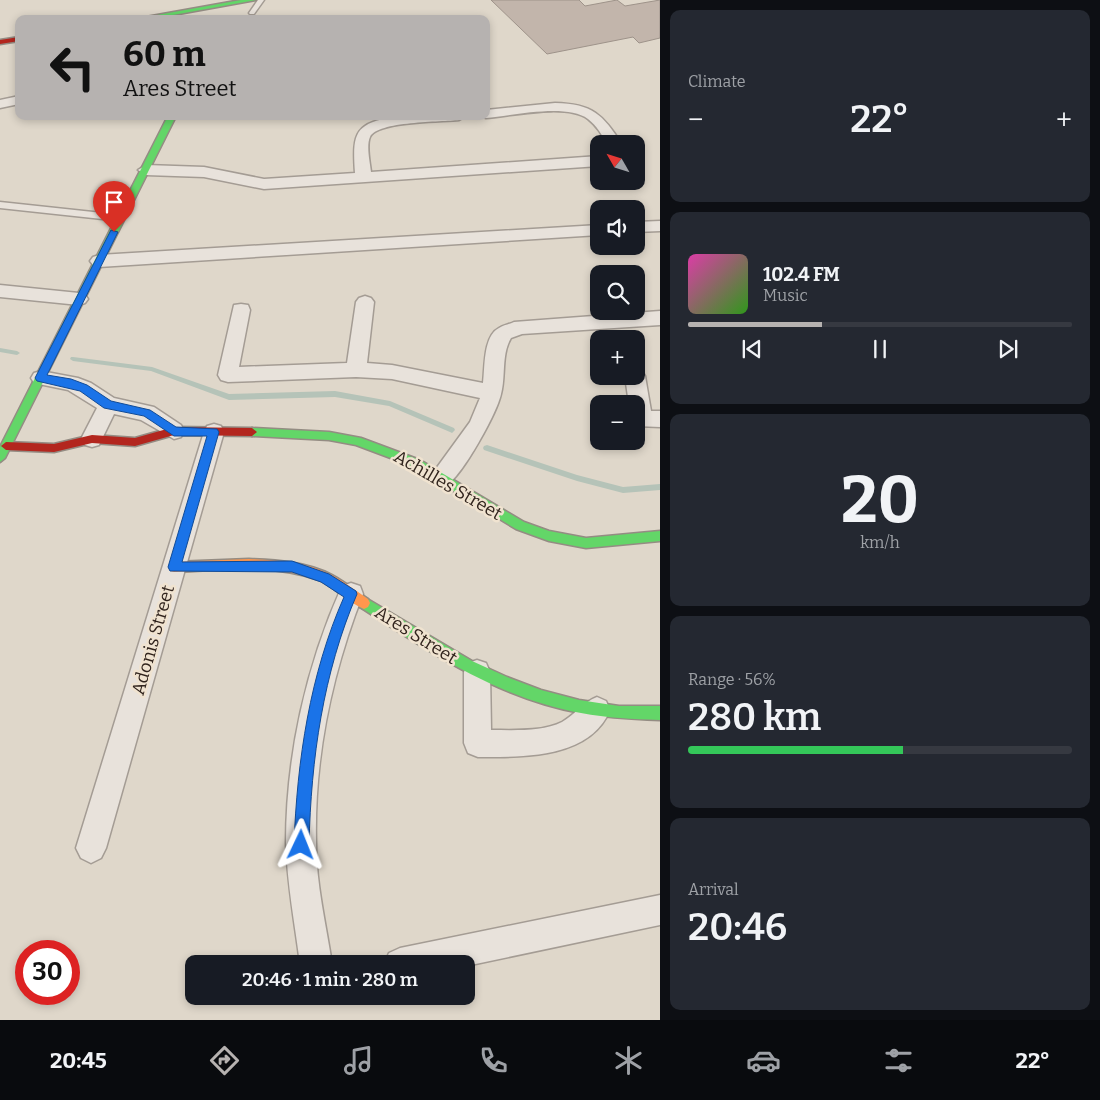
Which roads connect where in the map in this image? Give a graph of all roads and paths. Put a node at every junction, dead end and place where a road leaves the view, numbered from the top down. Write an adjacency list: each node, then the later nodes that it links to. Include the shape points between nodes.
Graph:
1 (253, 0): 3 (street)
2 (261, 0): 4 (lane)
3 (228, 2): 5 (street); 6 (street)
4 (252, 13)
5 (159, 15)
6 (222, 15)
7 (15, 40): 8 (street)
8 (0, 42)
9 (15, 101): 10 (street)
10 (0, 104)
11 (490, 114): 14 (street, via 562,108 582,110 598,120)
12 (170, 120): 16 (street)
13 (408, 120): 17 (street, via 369,129 362,136)
14 (609, 135)
15 (590, 162): 17 (street)
16 (146, 170): 17 (street, via 204,172 264,184); 19 (street)
17 (363, 177)
18 (0, 205): 19 (lane)
19 (121, 218): 23 (street)
20 (660, 226): 21 (street)
21 (645, 227)
22 (590, 231): 23 (street)
23 (99, 261): 25 (street)
24 (0, 291): 25 (street)
25 (79, 300): 33 (street)
26 (365, 302): 32 (street)
27 (241, 310): 32 (street, via 228,375)
28 (660, 318): 29 (street)
29 (645, 319)
30 (626, 320): 31 (street); 35 (street, via 521,327 504,333 497,347)
31 (627, 330)
32 (356, 370): 35 (street, via 424,378)
33 (40, 378): 36 (street, via 84,388); 41 (street)
34 (636, 385): 37 (street, via 642,420)
35 (492, 393): 43 (street, via 477,428)
36 (108, 405): 38 (street, via 146,413); 40 (street)
37 (660, 419)
38 (174, 431): 39 (street, Achilles Street); 40 (street, Achilles Street, via 135,442)
39 (214, 432): 43 (street, Achilles Street, via 285,433 357,441 409,460); 45 (street, Adonis Street)
40 (92, 439): 41 (street, Achilles Street, via 54,448)
41 (6, 446): 42 (street)
42 (0, 458)
43 (441, 477): 44 (street, Achilles Street, via 520,526 549,536 586,543)
44 (660, 536)
45 (174, 567): 46 (street, Ares Street, via 292,567 324,578); 50 (street, Adonis Street)
46 (351, 594): 47 (street, Ares Street, via 438,651); 52 (street, via 336,629 318,698 303,791 301,845)
47 (477, 672): 48 (street, Ares Street, via 547,699); 48 (street, via 478,744 534,742 560,737 586,724)
48 (597, 710): 49 (street, Ares Street)
49 (660, 713)
50 (91, 848)
51 (660, 910): 53 (street)
52 (315, 955)
53 (443, 955)

